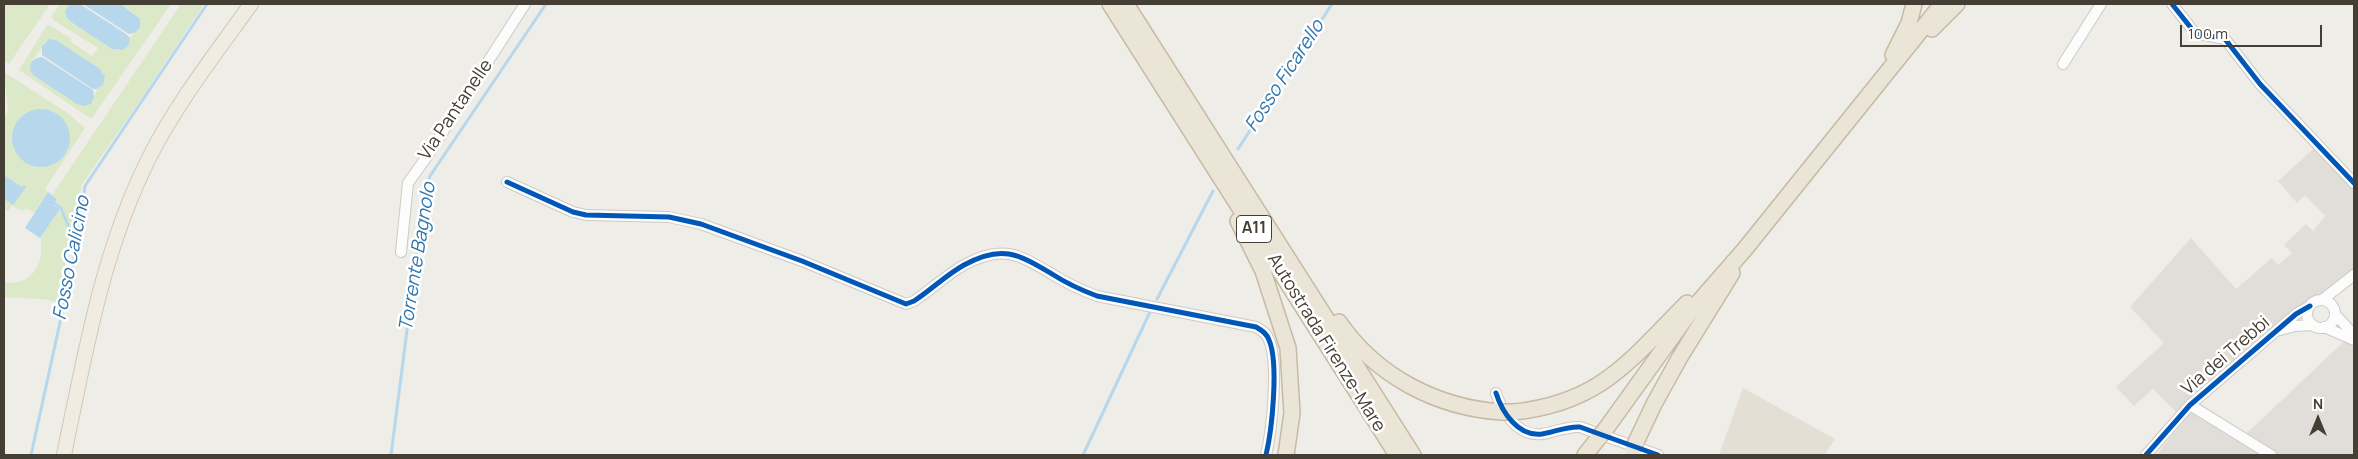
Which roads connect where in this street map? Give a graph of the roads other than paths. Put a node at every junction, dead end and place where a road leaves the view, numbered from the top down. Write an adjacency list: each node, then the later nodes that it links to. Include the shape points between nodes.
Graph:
1 (251, 4): 31 (main road, via 161,137 126,209 96,304)
2 (525, 4): 17 (street, Via Pantanelle, via 428,155 410,177)
3 (1110, 4): 12 (highway, Autostrada Firenze-Mare / A11)
4 (1126, 4): 15 (highway, Autostrada Firenze-Mare / A11)
5 (1914, 4): 11 (highway, via 1909,22)
6 (1942, 4): 11 (highway)
7 (1958, 4): 11 (highway)
8 (2101, 4): 10 (street)
9 (2172, 4): 14 (street, via 2196,33 2225,39 2260,84)
10 (2063, 64)
11 (1877, 85): 16 (highway)
12 (1203, 150): 33 (highway, via 1208,171 1264,271 1288,348 1292,413); 34 (highway, Autostrada Firenze-Mare / A11)
13 (507, 182): 32 (street, via 586,215 669,217 693,222 802,261 906,304 979,257 1005,253 1027,258 1069,284 1097,296 1256,327 1269,338 1272,349 1273,408)
14 (2354, 183)
15 (1276, 237): 16 (highway, via 1296,256 1346,333 1391,374 1417,391 1445,402 1477,410 1508,412 1562,402 1603,383 1636,357 1705,284); 35 (highway, Autostrada Firenze-Mare / A11)
16 (1745, 249): 30 (highway, via 1680,357); 36 (highway, via 1690,312)
17 (401, 252)
18 (2354, 275): 19 (street)
19 (2340, 285): 20 (street); 22 (street)
20 (2322, 300): 21 (street); 22 (street, via 2331,304)
21 (2310, 306): 23 (street, via 2307,315); 25 (street, Via dei Trebbi)
22 (2334, 312): 24 (street, via 2331,323); 26 (street)
23 (2313, 324): 24 (street); 25 (street, Via dei Trebbi)
24 (2324, 327): 27 (street)
25 (2276, 331): 29 (street, Via dei Trebbi)
26 (2354, 335)
27 (2354, 340)
28 (1496, 393): 37 (street, via 1514,424 1527,433 1584,428)
29 (2190, 405): 38 (street, Via dei Trebbi); 39 (street)
30 (1633, 449)
31 (64, 455)
32 (1266, 455)
33 (1286, 455)
34 (1397, 455)
35 (1413, 455)
36 (1585, 455)
37 (1658, 455)
38 (2146, 455)
39 (2271, 455)

